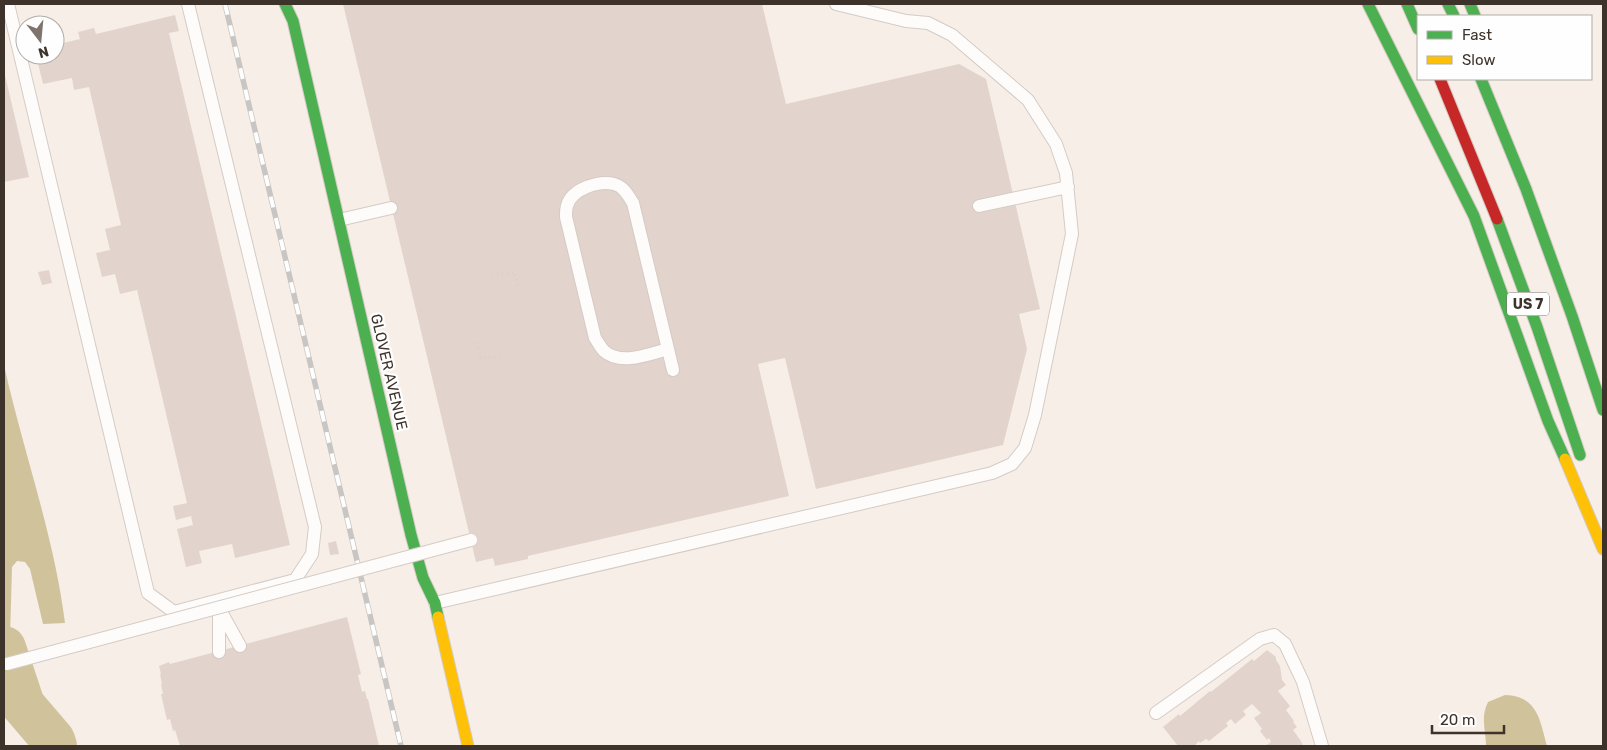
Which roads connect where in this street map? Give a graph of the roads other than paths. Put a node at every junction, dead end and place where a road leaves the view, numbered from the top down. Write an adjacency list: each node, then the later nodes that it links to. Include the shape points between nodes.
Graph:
1 (8, 4): 2 (lane, via 148,592 174,612 295,580 312,554 315,527)
2 (188, 4)
3 (286, 4): 13 (main road, GLOVER AVENUE)
4 (836, 4): 10 (lane, via 928,23 952,35 1028,100 1056,144)
5 (1368, 4): 23 (main road, via 1474,216 1548,420)
6 (1407, 4): 7 (main road)
7 (1417, 27)
8 (1440, 80): 19 (main road, US 7, via 1491,202)
9 (1481, 80): 15 (main road, US 7, via 1526,189)
10 (1068, 187): 11 (lane); 24 (lane, via 1072,234 1035,415 1025,448 1012,464 961,481)
11 (979, 206)
12 (391, 208): 13 (lane)
13 (339, 220): 24 (main road, GLOVER AVENUE, via 412,535 423,578)
14 (1556, 238): 15 (main road)
15 (1572, 316): 18 (main road, US 7)
16 (668, 349): 16 (lane, via 633,203 626,191 614,184 594,184 574,194 567,204 566,218 595,338 604,352 619,358); 17 (lane)
17 (673, 370)
18 (1603, 410)
19 (1584, 469)
20 (1590, 488): 21 (main road)
21 (1603, 534)
22 (471, 540): 25 (lane, bridge)
23 (1603, 549)
24 (435, 603): 30 (main road, GLOVER AVENUE)
25 (219, 608): 26 (lane); 27 (lane); 28 (lane, bridge)
26 (240, 646)
27 (219, 652)
28 (6, 665)
29 (1156, 713): 31 (lane, via 1260,639 1274,635 1285,644 1303,682)
30 (468, 746)
31 (1322, 746)

